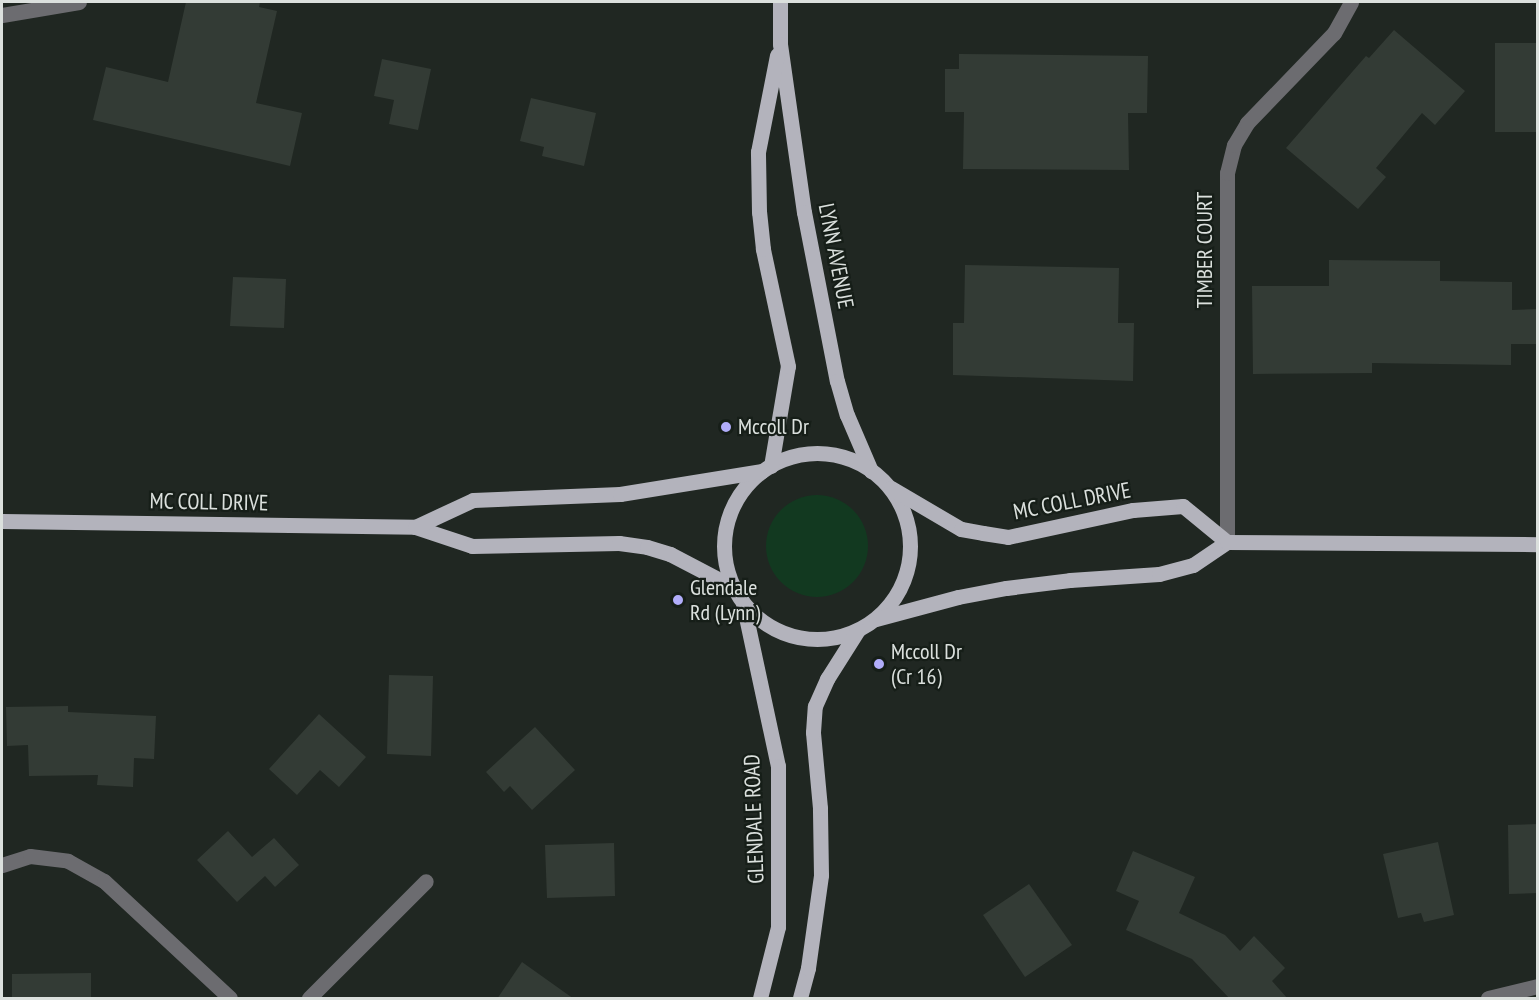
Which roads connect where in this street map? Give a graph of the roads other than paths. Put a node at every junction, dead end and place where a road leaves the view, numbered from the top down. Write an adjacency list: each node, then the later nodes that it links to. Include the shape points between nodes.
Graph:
1 (780, 2): 5 (main road, LYNN AVENUE)
2 (1351, 2): 11 (street, TIMBER COURT, via 1334,33 1247,123 1234,145 1227,173)
3 (70, 3): 4 (street)
4 (2, 15)
5 (780, 44): 6 (main road, LYNN AVENUE, via 758,152 759,212 788,366); 7 (main road, LYNN AVENUE, via 804,212 837,381 847,415)
6 (766, 469): 7 (main road, via 790,457 811,454 853,460); 10 (main road, MC COLL DRIVE, via 620,494 473,500); 13 (main road, via 739,497 724,537 725,563)
7 (872, 471): 8 (main road)
8 (889, 487): 11 (main road, MC COLL DRIVE, via 961,529 1008,537 1133,510 1183,506); 15 (main road, via 902,508 909,531 910,556 893,601)
9 (2, 521): 10 (main road, MC COLL DRIVE)
10 (415, 527): 13 (main road, MC COLL DRIVE, via 472,546 619,543 647,547 670,554)
11 (1227, 542): 12 (main road); 15 (main road, via 1193,565 1159,574 1006,588)
12 (1538, 544)
13 (733, 587): 14 (main road)
14 (743, 603): 16 (main road, via 761,621 808,639 834,638); 22 (main road, GLENDALE ROAD, via 778,766 778,927)
15 (876, 619): 16 (main road)
16 (858, 630): 23 (main road, via 815,706 821,875)
17 (2, 865): 20 (street, via 30,856 68,861 104,881)
18 (426, 881): 21 (street)
19 (1538, 986): 24 (street)
20 (230, 999)
21 (309, 999)
22 (760, 999)
23 (800, 999)
24 (1488, 999)

